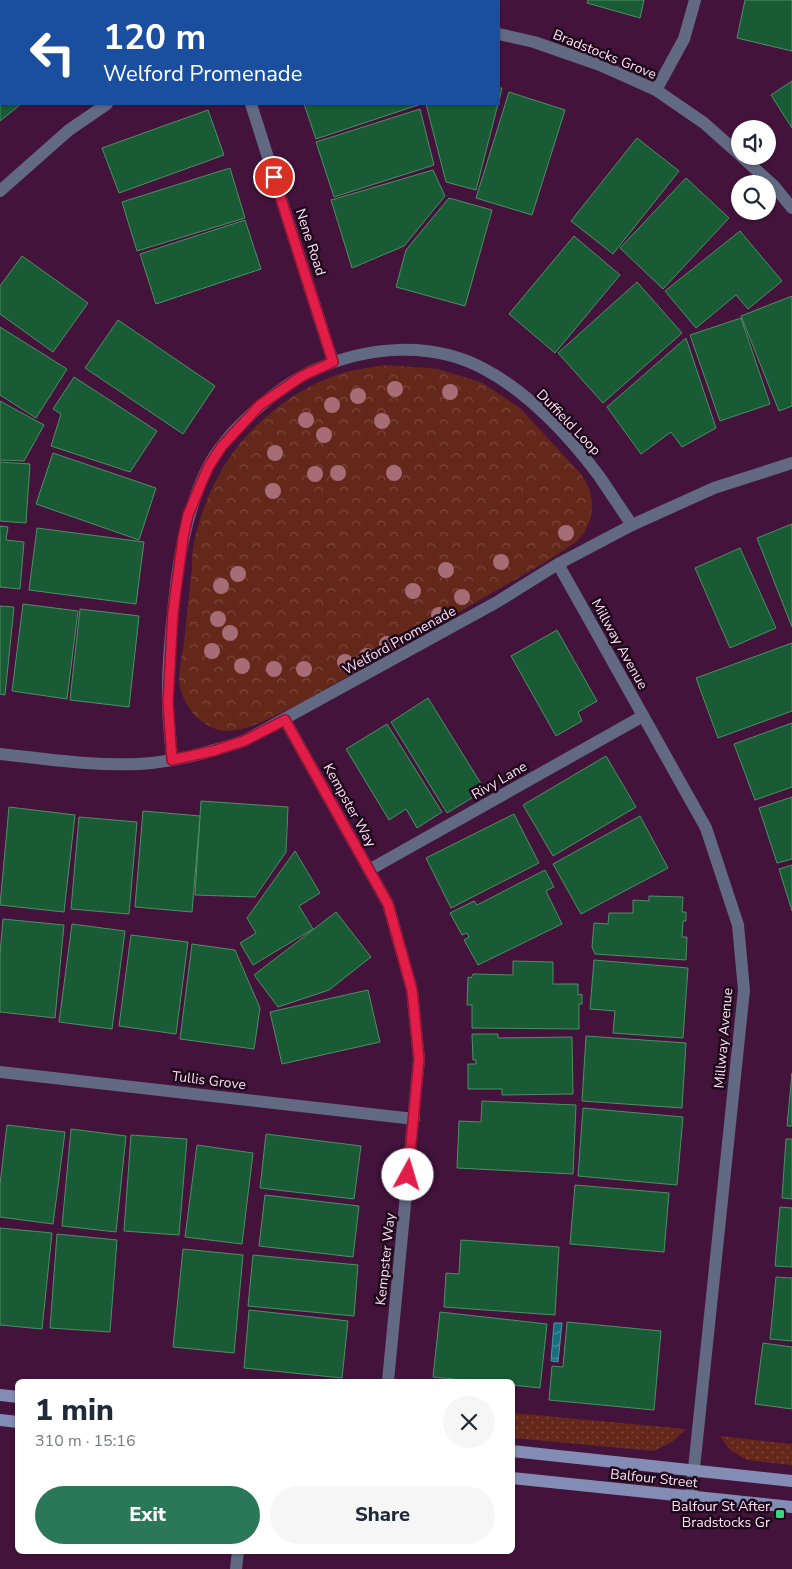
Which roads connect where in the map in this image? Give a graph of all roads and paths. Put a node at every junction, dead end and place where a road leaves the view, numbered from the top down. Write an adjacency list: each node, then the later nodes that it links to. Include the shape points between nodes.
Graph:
1 (695, 0): 3 (street, via 684,39)
2 (500, 34): 3 (street, Bradstocks Grove, via 592,62)
3 (656, 90): 6 (street, Bradstocks Grove, via 704,123)
4 (106, 105): 8 (street, via 69,130)
5 (251, 105): 10 (street, Nene Road)
6 (731, 147)
7 (751, 165): 9 (street, Bradstocks Grove)
8 (0, 190)
9 (792, 208)
10 (333, 362): 12 (street, Duffield Loop, via 363,354 419,350 464,360 486,370 535,405 577,448); 17 (street, Duffield Loop, via 302,376 260,405 222,446 209,466 188,515 172,622 168,702)
11 (792, 462): 12 (street, Welford Promenade, via 714,488)
12 (632, 525): 13 (street, Welford Promenade)
13 (558, 564): 14 (street, Millway Avenue); 15 (street, Welford Promenade, via 497,602)
14 (643, 716): 18 (street, Rivy Lane); 27 (street, Millway Avenue, via 706,828 738,925 744,990)
15 (285, 720): 17 (street, Welford Promenade, via 244,741); 18 (street, Kempster Way)
16 (0, 754): 17 (street, Welford Promenade, via 96,764)
17 (172, 760)
18 (370, 870): 20 (street, Kempster Way, via 388,904 412,990 419,1059)
19 (0, 1072): 20 (street, Tullis Grove)
20 (414, 1119): 21 (street, Kempster Way)
21 (388, 1379)
22 (0, 1395): 23 (street)
23 (15, 1397)
24 (0, 1420): 25 (street)
25 (15, 1422)
26 (515, 1451): 27 (street, Balfour Street)
27 (694, 1470): 29 (street, Balfour Street); 30 (street, Millway Avenue)
28 (515, 1478): 30 (street, Balfour Street)
29 (792, 1481)
30 (691, 1497): 31 (street, Balfour Street)
31 (792, 1507)
32 (238, 1554): 33 (street)
33 (236, 1569)

